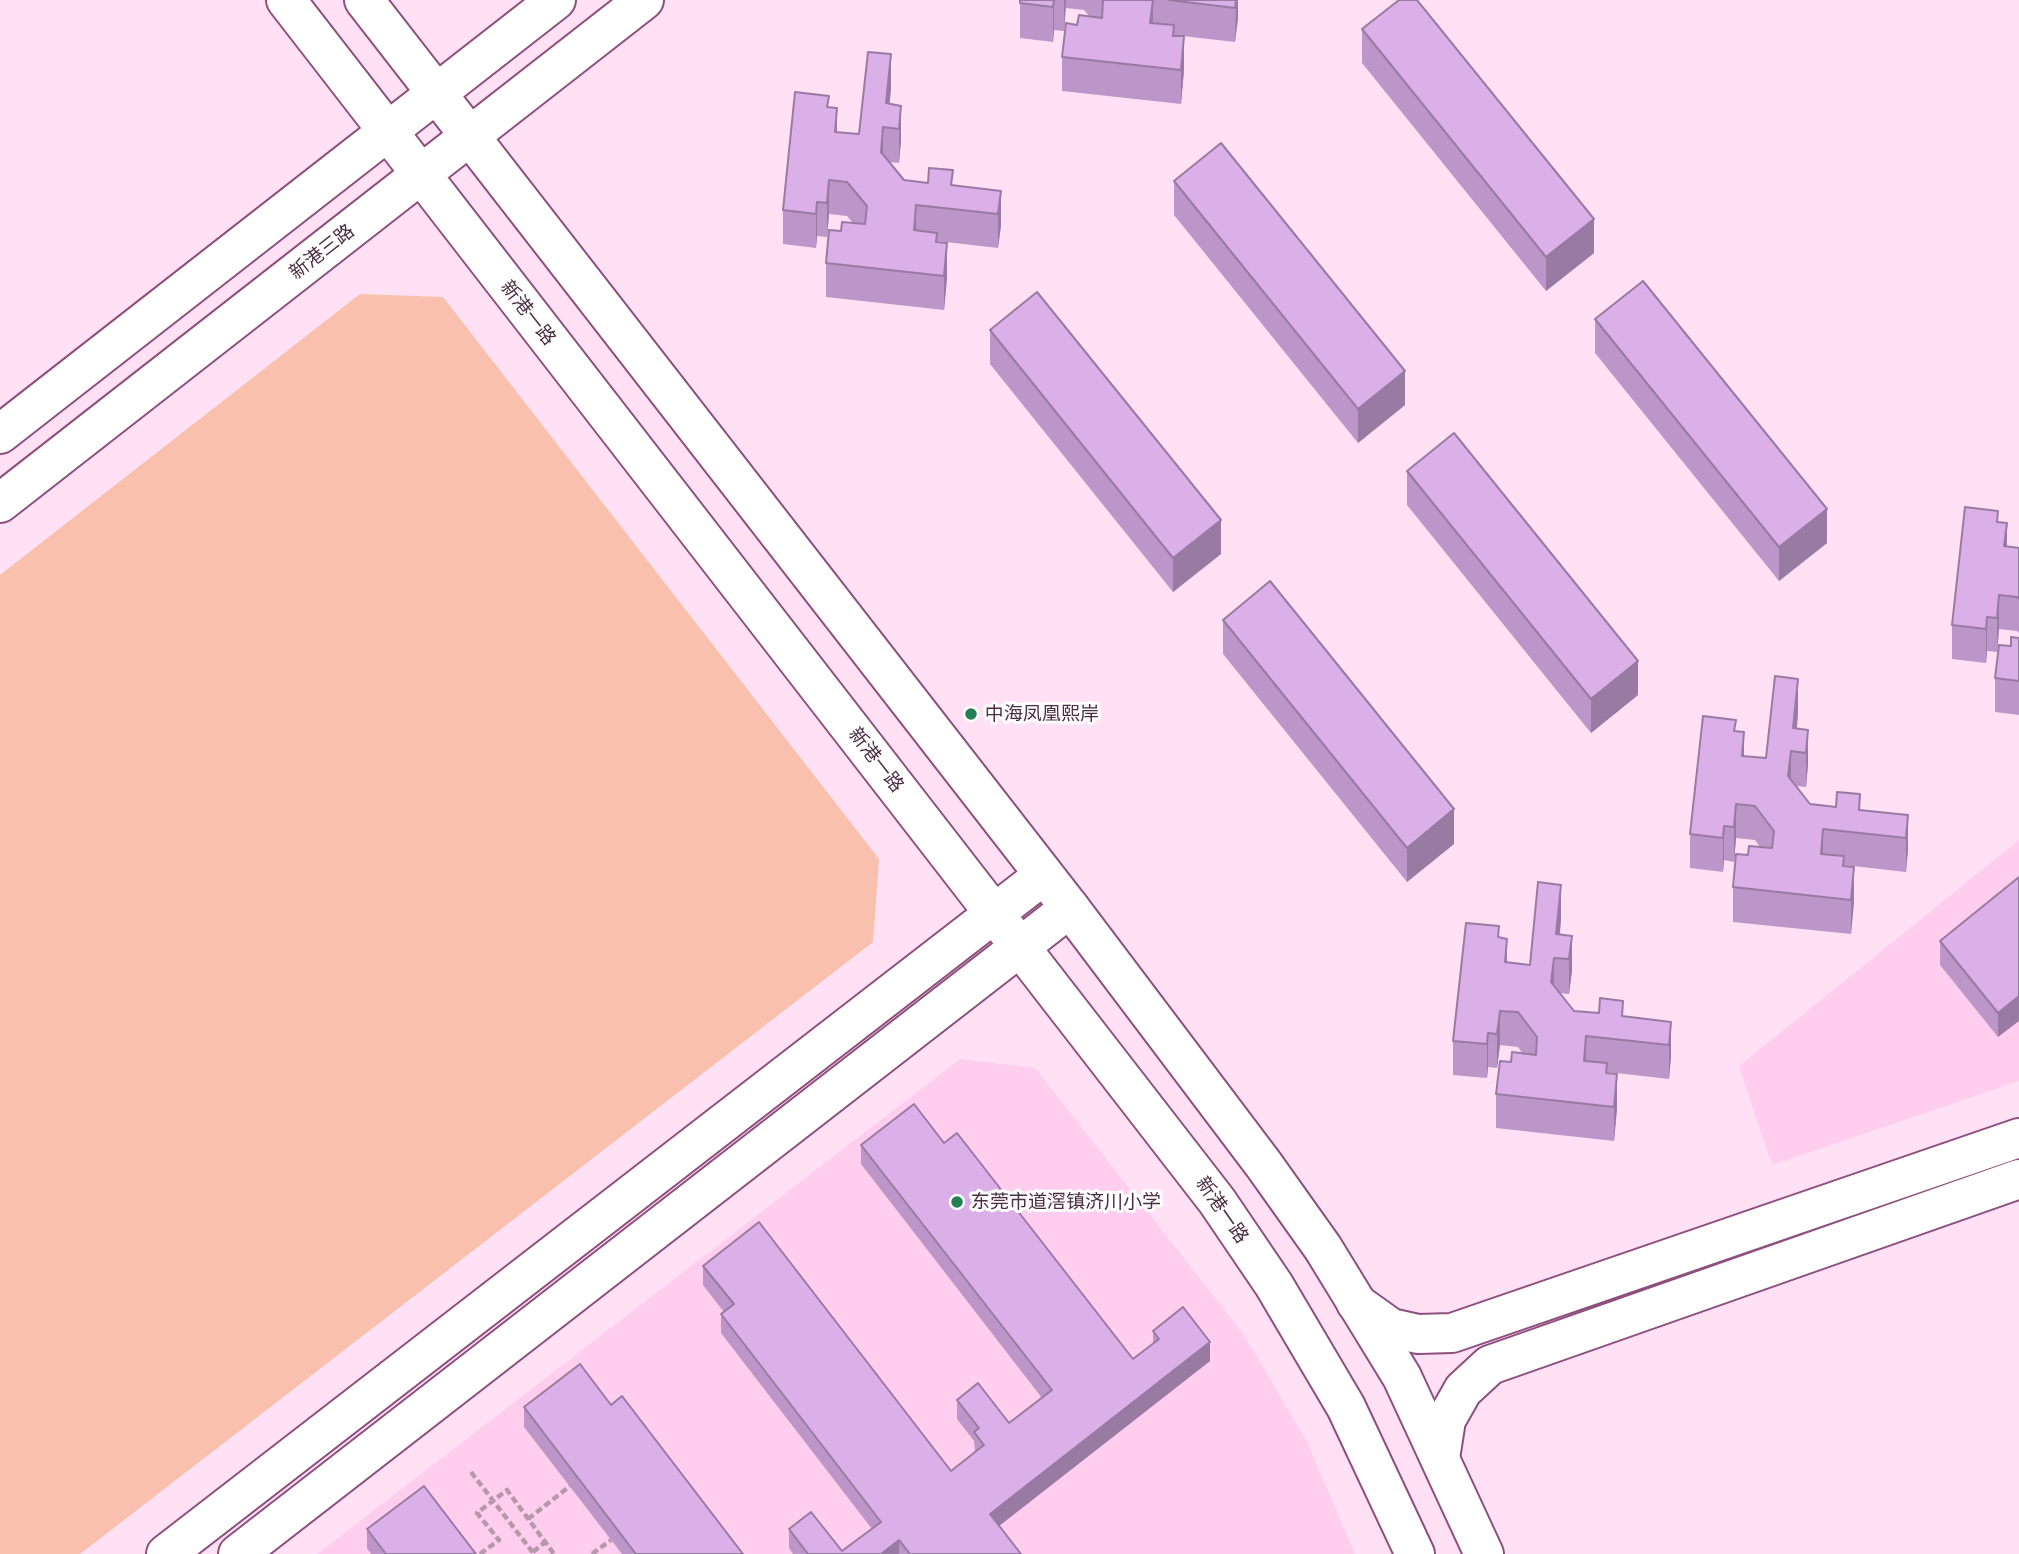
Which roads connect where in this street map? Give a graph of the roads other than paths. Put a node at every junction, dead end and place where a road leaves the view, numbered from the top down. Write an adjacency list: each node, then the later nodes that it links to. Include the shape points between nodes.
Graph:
1 (286, 0): 6 (street, 新港一路)
2 (364, 0): 5 (street)
3 (556, 0): 5 (street)
4 (644, 0): 7 (street, 新港三路)
5 (437, 93): 6 (street); 7 (street)
6 (387, 131): 8 (street, 新港一路); 9 (street)
7 (471, 136): 8 (street, 新港三路); 11 (street)
8 (421, 175): 10 (street, 新港三路); 13 (street, 新港一路)
9 (0, 434)
10 (0, 503)
11 (1044, 875): 12 (street); 13 (street)
12 (1070, 908): 14 (street); 17 (street, via 1264,1165)
13 (995, 913): 14 (street, 新港一路); 19 (street)
14 (1021, 947): 20 (street); 21 (street, 新港一路, via 1217,1201 1274,1285 1346,1408)
15 (2019, 1138): 17 (street, via 1452,1333 1418,1334 1391,1328)
16 (2019, 1179): 18 (street, via 1490,1365 1463,1390 1446,1420)
17 (1356, 1303): 18 (street, via 1402,1377)
18 (1440, 1458): 22 (street)
19 (166, 1554)
20 (238, 1554)
21 (1415, 1554)
22 (1484, 1554)

